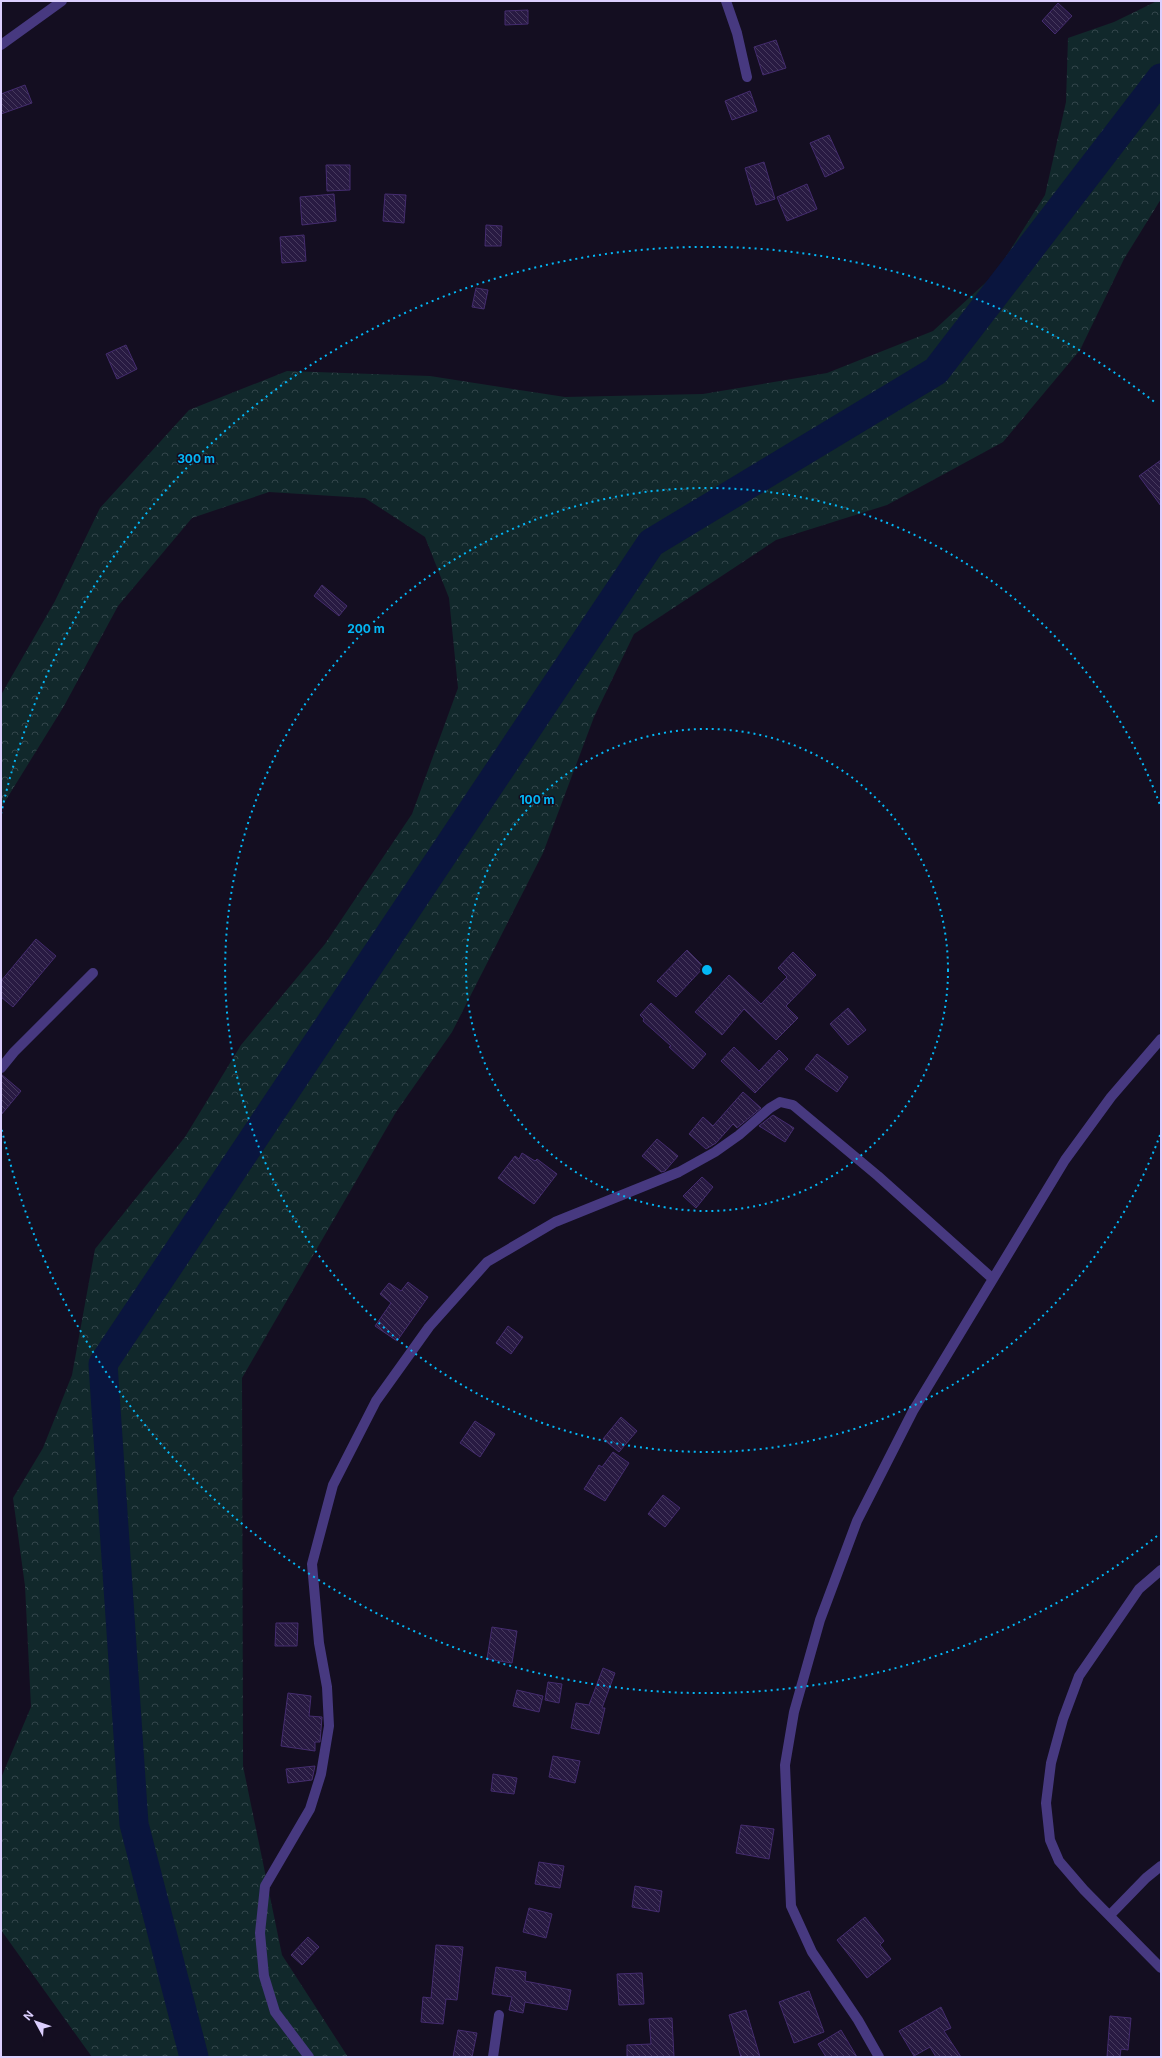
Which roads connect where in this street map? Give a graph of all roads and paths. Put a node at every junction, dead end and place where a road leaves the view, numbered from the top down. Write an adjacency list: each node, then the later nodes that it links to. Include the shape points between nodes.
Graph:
1 (62, 1): 3 (street)
2 (726, 1): 4 (street, via 737,33)
3 (1, 45)
4 (747, 77)
5 (93, 973): 7 (street)
6 (1161, 1039): 8 (street, via 1111,1097 1065,1160)
7 (1, 1068)
8 (993, 1279): 14 (street, via 878,1176 799,1110 780,1102 715,1152 679,1172 555,1222 487,1262 429,1326 376,1401 333,1486 312,1564 319,1643 327,1687 329,1726 321,1774 310,1809 265,1886 260,1933 264,1976 275,2012); 16 (street, via 912,1411 857,1521 820,1620 794,1712 785,1765 791,1906 812,1952 858,2020)
9 (1161, 1570): 11 (street, via 1139,1589 1079,1676 1050,1763 1046,1802 1050,1840 1059,1861)
10 (1161, 1866): 11 (street)
11 (1110, 1915): 12 (street)
12 (1161, 1968)
13 (498, 2015): 15 (street)
14 (309, 2057)
15 (493, 2057)
16 (879, 2057)

